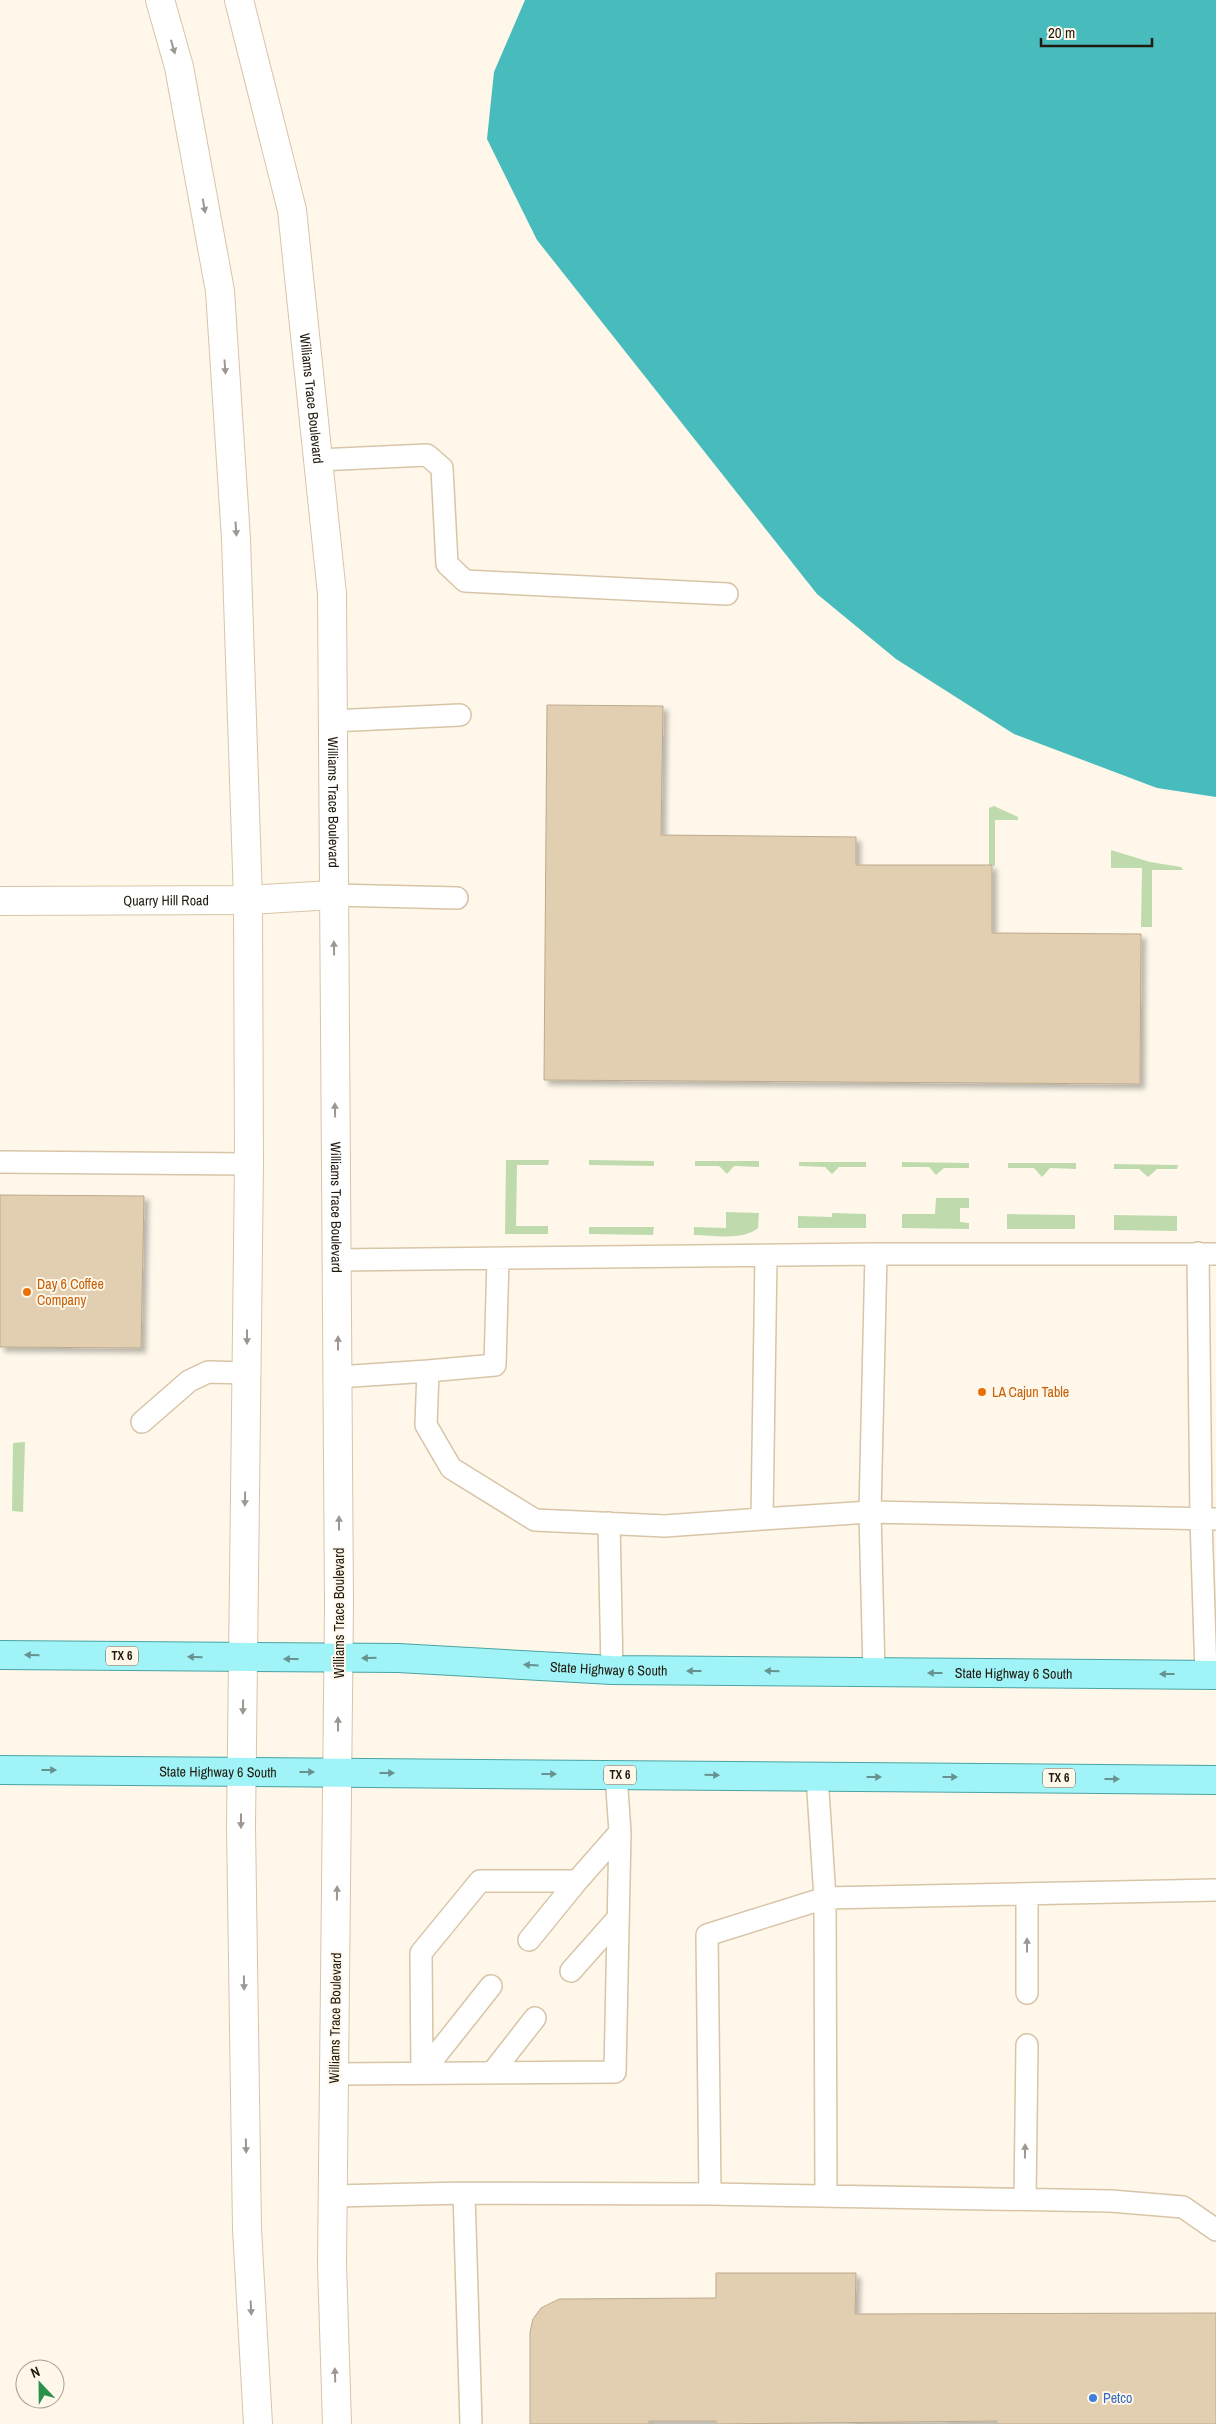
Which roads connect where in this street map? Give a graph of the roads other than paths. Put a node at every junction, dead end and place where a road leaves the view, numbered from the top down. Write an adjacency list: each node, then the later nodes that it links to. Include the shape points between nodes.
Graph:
1 (160, 0): 9 (main road, one-way to 9, via 178,67 220,291 236,539)
2 (240, 0): 3 (main road, Williams Trace Boulevard, via 292,210)
3 (318, 460): 4 (lane, via 428,455 442,468 447,564 465,581); 6 (main road, Williams Trace Boulevard, via 332,594)
4 (727, 594)
5 (460, 716): 6 (lane)
6 (332, 721): 7 (main road, Williams Trace Boulevard)
7 (333, 895): 8 (lane); 9 (main road, Quarry Hill Road); 17 (main road, Williams Trace Boulevard, one-way to 7)
8 (457, 898)
9 (248, 900): 10 (main road, Quarry Hill Road); 12 (main road)
10 (0, 901)
11 (0, 1162): 12 (lane)
12 (249, 1164): 19 (main road, one-way to 19)
13 (876, 1254): 14 (lane); 15 (lane); 22 (lane)
14 (1207, 1254): 24 (lane)
15 (766, 1256): 16 (lane); 23 (lane)
16 (498, 1259): 17 (lane); 18 (lane, via 495,1365)
17 (337, 1260): 20 (main road, Williams Trace Boulevard, one-way to 17)
18 (428, 1371): 20 (lane); 25 (lane, via 426,1425 451,1468 535,1520)
19 (247, 1374): 21 (lane, via 208,1372 188,1381); 27 (main road, one-way to 27)
20 (338, 1377): 28 (main road, Williams Trace Boulevard, one-way to 20)
21 (142, 1422)
22 (870, 1512): 23 (lane); 24 (lane); 30 (lane)
23 (762, 1519): 25 (lane, via 665,1526)
24 (1208, 1519): 31 (lane)
25 (608, 1523): 29 (lane)
26 (0, 1655): 27 (main road, State Highway 6 South / TX 6, one-way to 26)
27 (244, 1658): 28 (main road, State Highway 6 South / TX 6, one-way to 27); 33 (main road, one-way to 33)
28 (339, 1659): 29 (main road, State Highway 6 South / TX 6, one-way to 28, via 398,1658); 34 (main road, Williams Trace Boulevard, one-way to 28)
29 (612, 1670): 30 (main road, State Highway 6 South / TX 6, one-way to 29)
30 (874, 1672): 31 (main road, State Highway 6 South / TX 6, one-way to 30)
31 (1211, 1674)
32 (0, 1770): 33 (main road, State Highway 6 South / TX 6, one-way to 33)
33 (241, 1772): 34 (main road, State Highway 6 South / TX 6, one-way to 34); 59 (main road, one-way to 59, via 247,2229)
34 (338, 1773): 35 (main road, State Highway 6 South / TX 6, one-way to 35); 52 (main road, Williams Trace Boulevard, one-way to 34)
35 (616, 1775): 36 (main road, State Highway 6 South / TX 6, one-way to 36); 38 (lane)
36 (817, 1776): 37 (main road, State Highway 6 South / TX 6, one-way to 37); 42 (lane)
37 (1216, 1780)
38 (620, 1832): 39 (lane); 43 (lane)
39 (577, 1881): 44 (lane); 50 (lane, via 480,1881 474,1888 422,1953)
40 (1216, 1890): 41 (lane)
41 (1027, 1894): 42 (lane); 47 (lane, one-way to 41)
42 (825, 1898): 54 (lane, via 708,1935); 56 (lane)
43 (618, 1918): 45 (lane); 51 (lane, via 615,2072)
44 (529, 1940)
45 (571, 1971)
46 (491, 1986): 50 (lane)
47 (1027, 1994)
48 (534, 2018): 51 (lane)
49 (1026, 2046): 57 (lane, one-way to 49)
50 (422, 2073): 51 (lane); 52 (lane)
51 (492, 2073)
52 (334, 2074): 55 (main road, Williams Trace Boulevard)
53 (464, 2193): 54 (lane); 55 (lane); 61 (lane)
54 (710, 2194): 56 (lane)
55 (333, 2196): 60 (main road, Williams Trace Boulevard, one-way to 55)
56 (826, 2196): 57 (lane)
57 (1025, 2199): 58 (lane, via 1183,2207)
58 (1216, 2230)
59 (258, 2424)
60 (337, 2424)
61 (470, 2424)

